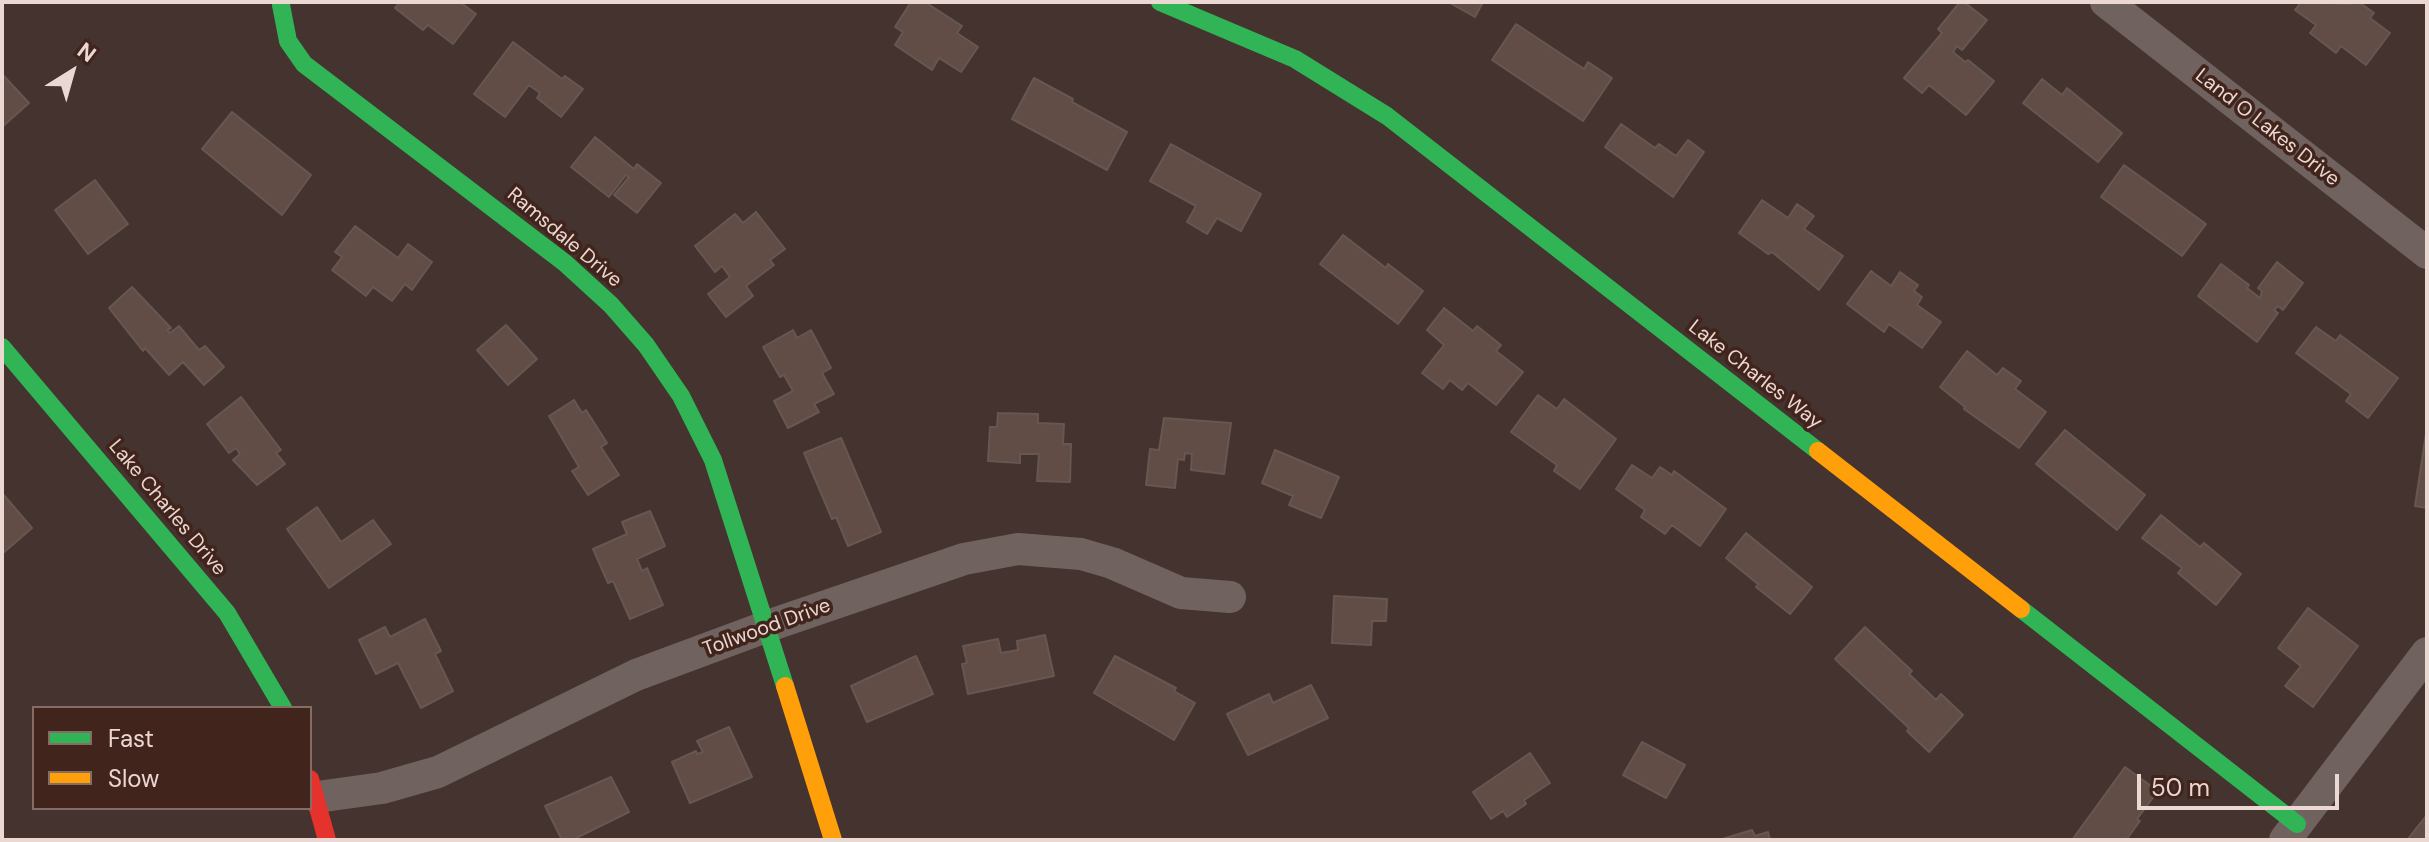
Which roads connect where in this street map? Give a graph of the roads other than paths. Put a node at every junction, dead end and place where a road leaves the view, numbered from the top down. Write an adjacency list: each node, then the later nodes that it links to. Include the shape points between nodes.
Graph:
1 (1160, 2): 11 (street, Lake Charles Way, via 1295,59 1387,116)
2 (2106, 2): 4 (street, Land O Lakes Drive)
3 (281, 5): 7 (street, Ramsdale Drive, via 288,41 304,64 565,263 646,345 681,396 713,460)
4 (2427, 253)
5 (2, 347): 9 (street, Lake Charles Drive, via 227,613)
6 (1230, 597): 7 (street, Tollwood Drive, via 1181,593 1081,554 1018,549 964,559)
7 (768, 626): 10 (street, Tollwood Drive, via 636,675 438,772 382,788); 13 (street, Ramsdale Drive)
8 (2427, 653): 11 (street)
9 (282, 706)
10 (314, 788): 12 (street)
11 (2291, 832)
12 (327, 840)
13 (833, 840)

